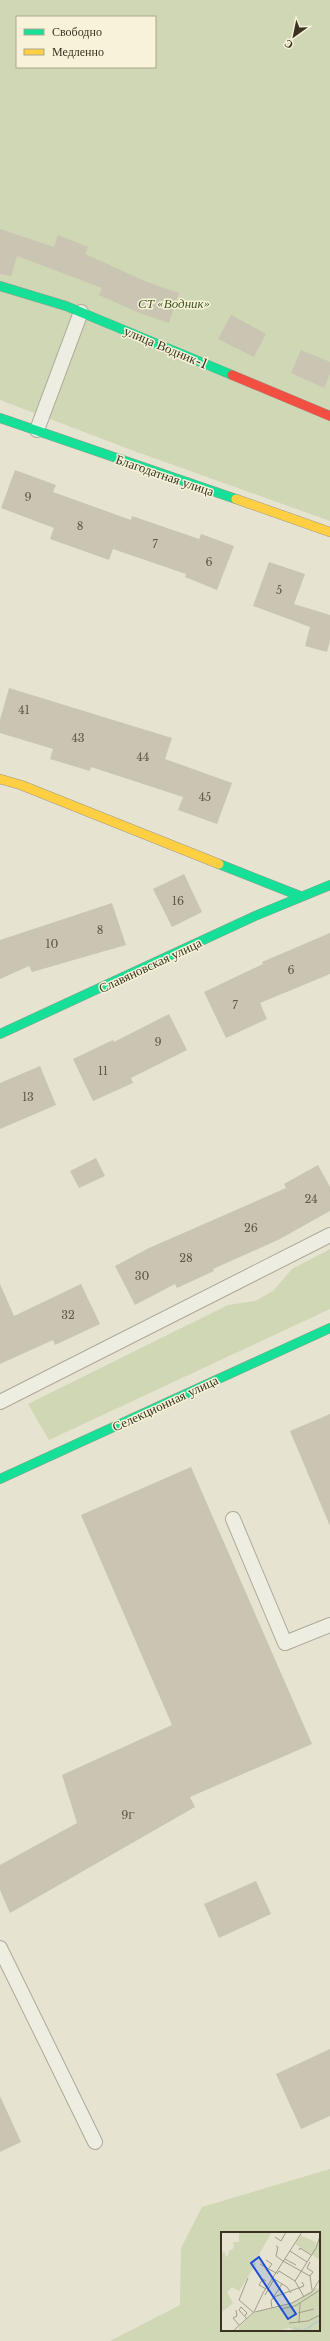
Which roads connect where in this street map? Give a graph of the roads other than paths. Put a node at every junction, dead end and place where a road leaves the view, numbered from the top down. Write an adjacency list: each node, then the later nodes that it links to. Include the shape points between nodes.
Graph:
1 (0, 286): 2 (street, улица Водник-1)
2 (81, 312): 3 (street, улица Водник-1); 5 (lane)
3 (330, 416)
4 (0, 418): 5 (street, Благодатная улица)
5 (37, 430): 6 (street, Благодатная улица)
6 (330, 532)
7 (0, 779): 9 (street, via 21,785)
8 (330, 885): 9 (street, Славяновская улица)
9 (300, 896): 10 (street, Славяновская улица)
10 (0, 1034)
11 (330, 1235): 13 (lane)
12 (330, 1328): 14 (street, Селекционная улица)
13 (0, 1402)
14 (0, 1479)
15 (233, 1519): 16 (lane, via 285,1643)
16 (330, 1625)
17 (0, 1948): 18 (lane)
18 (95, 2142)

